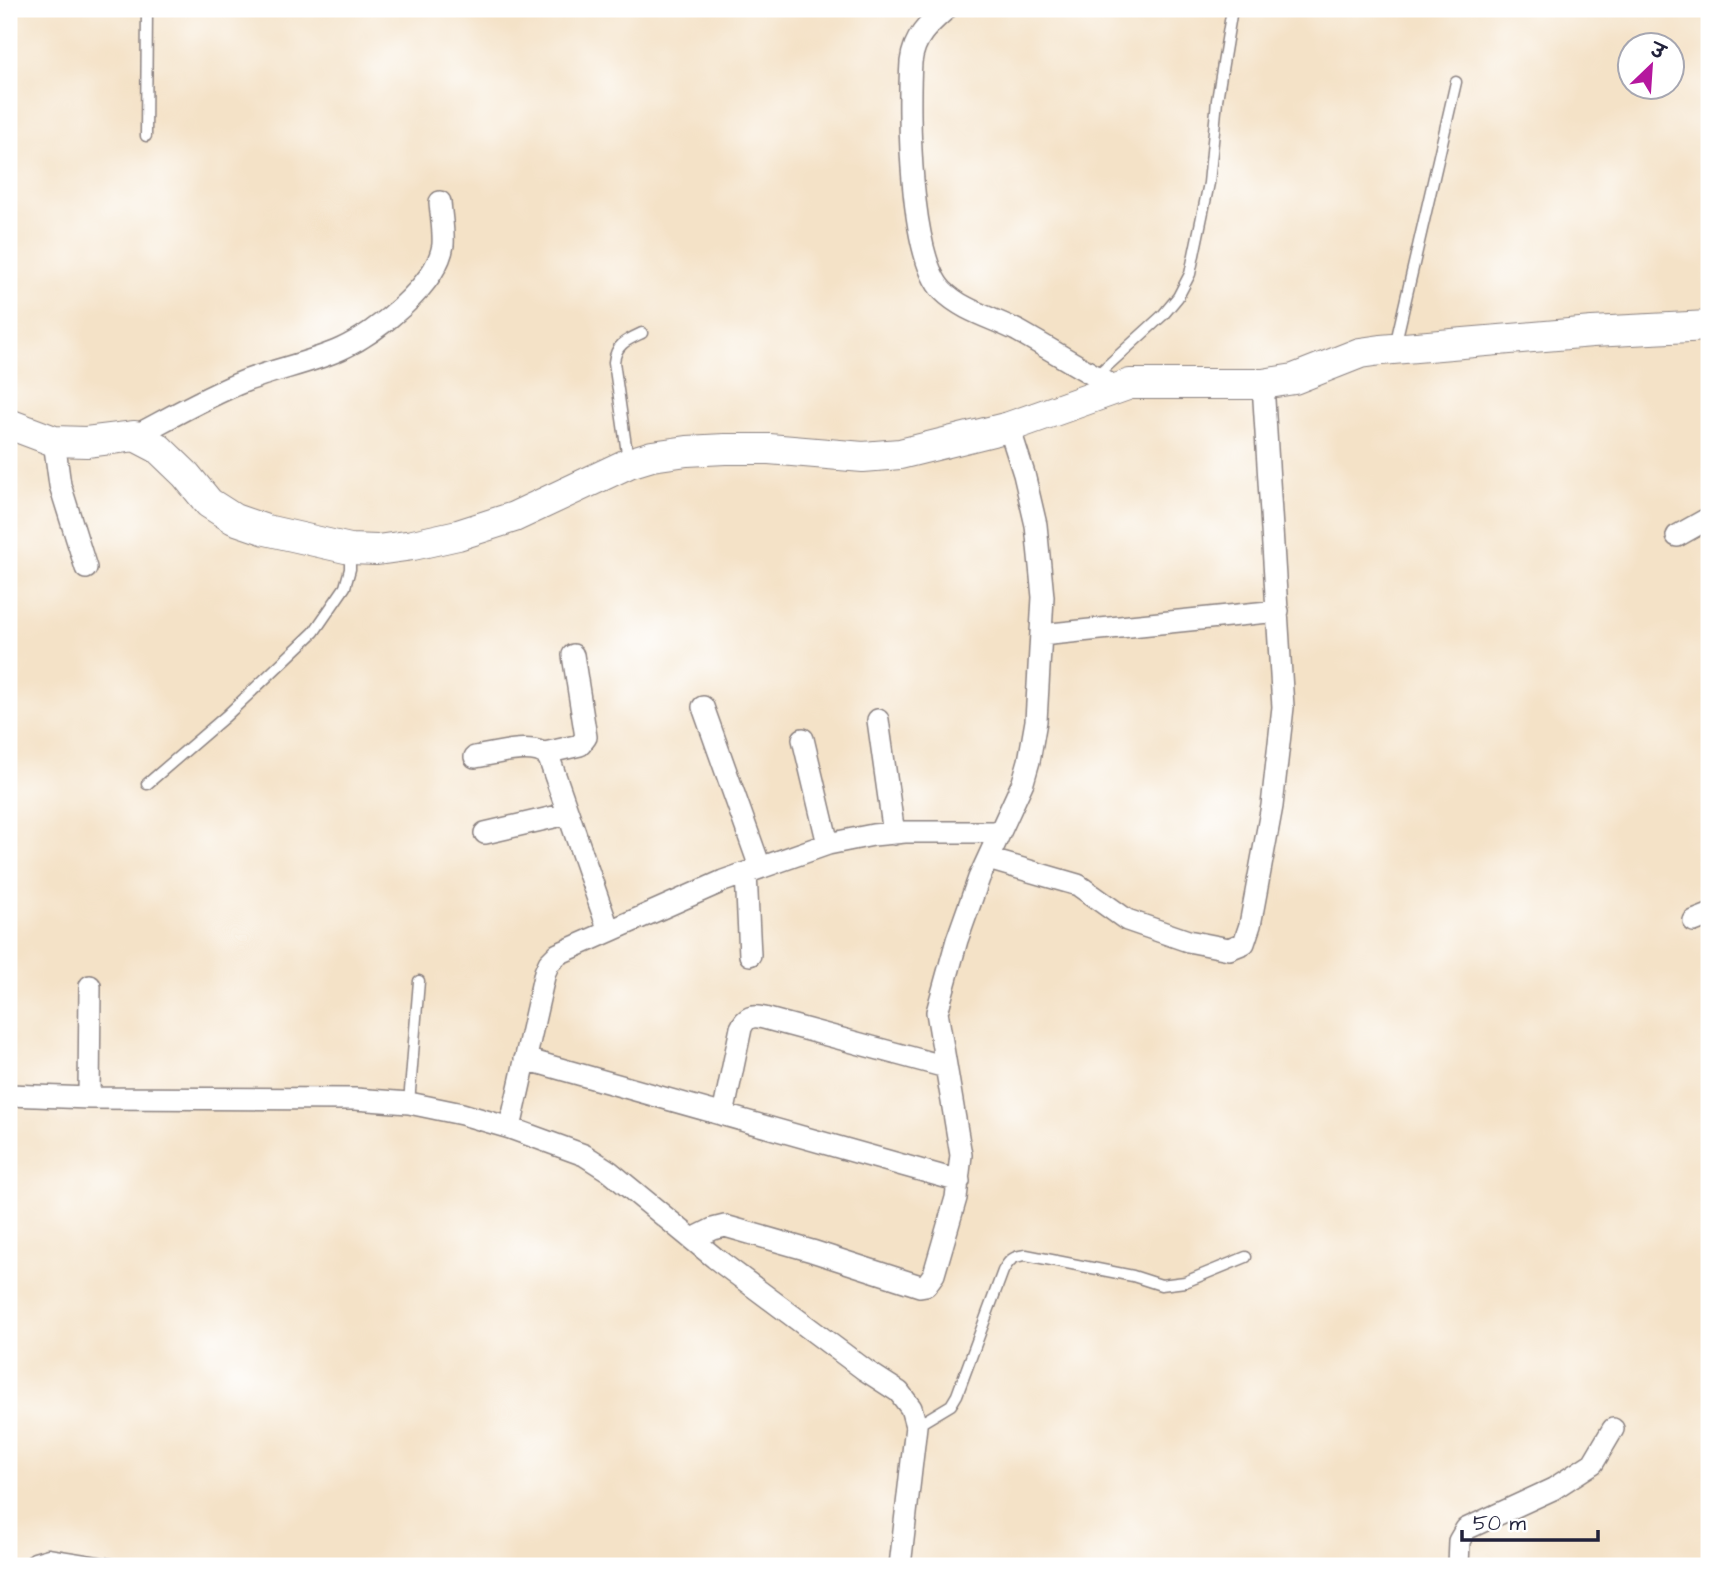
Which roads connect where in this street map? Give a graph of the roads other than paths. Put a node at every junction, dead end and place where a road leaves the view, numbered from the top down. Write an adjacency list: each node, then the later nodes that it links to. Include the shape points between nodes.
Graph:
1 (147, 9): 5 (lane)
2 (946, 9): 10 (street, via 918,37 911,62 912,173 918,222 932,275 955,302)
3 (1232, 9): 10 (lane, via 1209,183 1190,274 1178,297)
4 (1456, 82): 9 (lane)
5 (146, 136)
6 (440, 202): 14 (street, via 443,245 438,261 410,298 372,330 342,348 246,381)
7 (1709, 326): 9 (street)
8 (642, 333): 16 (lane, via 620,345 614,362)
9 (1394, 349): 11 (street, via 1360,353 1293,379)
10 (1105, 382): 11 (street); 13 (street)
11 (1263, 384): 21 (street)
12 (9, 424): 15 (street)
13 (1009, 428): 16 (street, via 900,454 863,457 725,449 652,456); 22 (street, via 1036,525 1043,597)
14 (135, 436): 15 (street); 19 (street, via 158,448 209,503 234,519)
15 (54, 441): 20 (street, via 60,485)
16 (629, 463): 19 (street, via 514,517 458,535 377,550)
17 (1709, 518): 18 (street)
18 (1677, 537)
19 (350, 549): 29 (lane, via 345,587 314,632)
20 (86, 568)
21 (1278, 611): 22 (street); 35 (street, via 1283,708 1280,743 1244,943 1229,949 1188,941 1128,920 1078,885)
22 (1041, 635): 31 (street, via 1029,761)
23 (573, 654): 27 (street, via 586,737 580,745)
24 (703, 707): 36 (street)
25 (878, 720): 33 (street)
26 (803, 739): 34 (street)
27 (545, 753): 28 (street, via 530,749); 30 (street)
28 (475, 757)
29 (147, 784)
30 (567, 814): 32 (street); 37 (street)
31 (1000, 832): 33 (street); 35 (street)
32 (485, 834)
33 (894, 834): 34 (street)
34 (828, 844): 36 (street)
35 (988, 859): 42 (street, via 941,990 937,1012)
36 (753, 870): 37 (street); 38 (street)
37 (609, 931): 41 (street, via 558,954 549,963)
38 (750, 955)
39 (419, 981): 45 (lane)
40 (90, 986): 44 (street)
41 (525, 1059): 46 (street); 47 (street)
42 (946, 1068): 46 (street, via 750,1017 741,1028); 48 (street, via 961,1155)
43 (9, 1095): 44 (street)
44 (89, 1098): 45 (street)
45 (409, 1103): 47 (street)
46 (723, 1115): 48 (street)
47 (510, 1128): 49 (street, via 592,1160)
48 (960, 1181): 49 (street, via 934,1275 926,1286 738,1228 713,1228)
49 (693, 1240): 51 (street, via 899,1392 911,1408)
50 (1246, 1257): 51 (lane, via 1185,1282 1161,1284 1015,1256 1003,1271 957,1395 951,1405)
51 (916, 1426): 55 (street)
52 (1613, 1429): 56 (street, via 1593,1463 1553,1489 1466,1529 1459,1541)
53 (27, 1566): 54 (lane, via 48,1554)
54 (120, 1566)
55 (900, 1566)
56 (1458, 1566)

